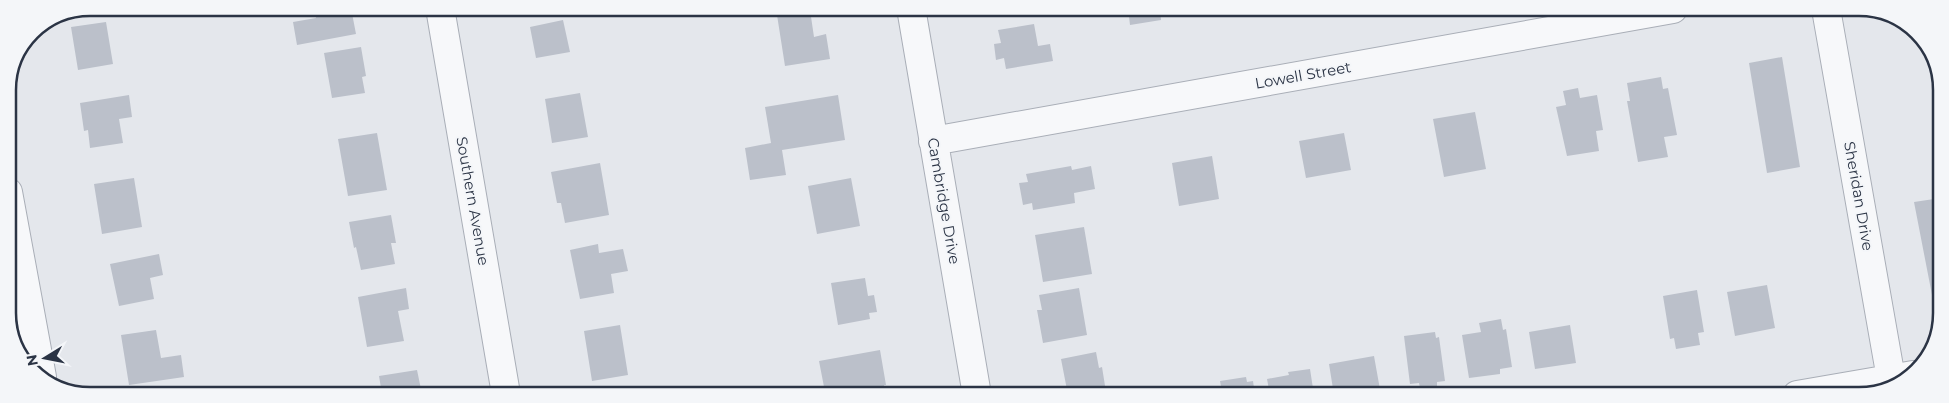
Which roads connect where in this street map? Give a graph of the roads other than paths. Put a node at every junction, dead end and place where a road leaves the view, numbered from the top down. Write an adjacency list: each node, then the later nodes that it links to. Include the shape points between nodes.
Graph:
1 (441, 16): 10 (street, Southern Avenue)
2 (912, 16): 5 (street, Cambridge Drive)
3 (1634, 16): 5 (street, Lowell Street)
4 (1827, 16): 8 (street, Sheridan Drive)
5 (934, 141): 11 (street, Cambridge Drive)
6 (16, 275): 7 (street)
7 (39, 366)
8 (1898, 375)
9 (1887, 381): 12 (street)
10 (505, 387)
11 (976, 387)
12 (1848, 387)

